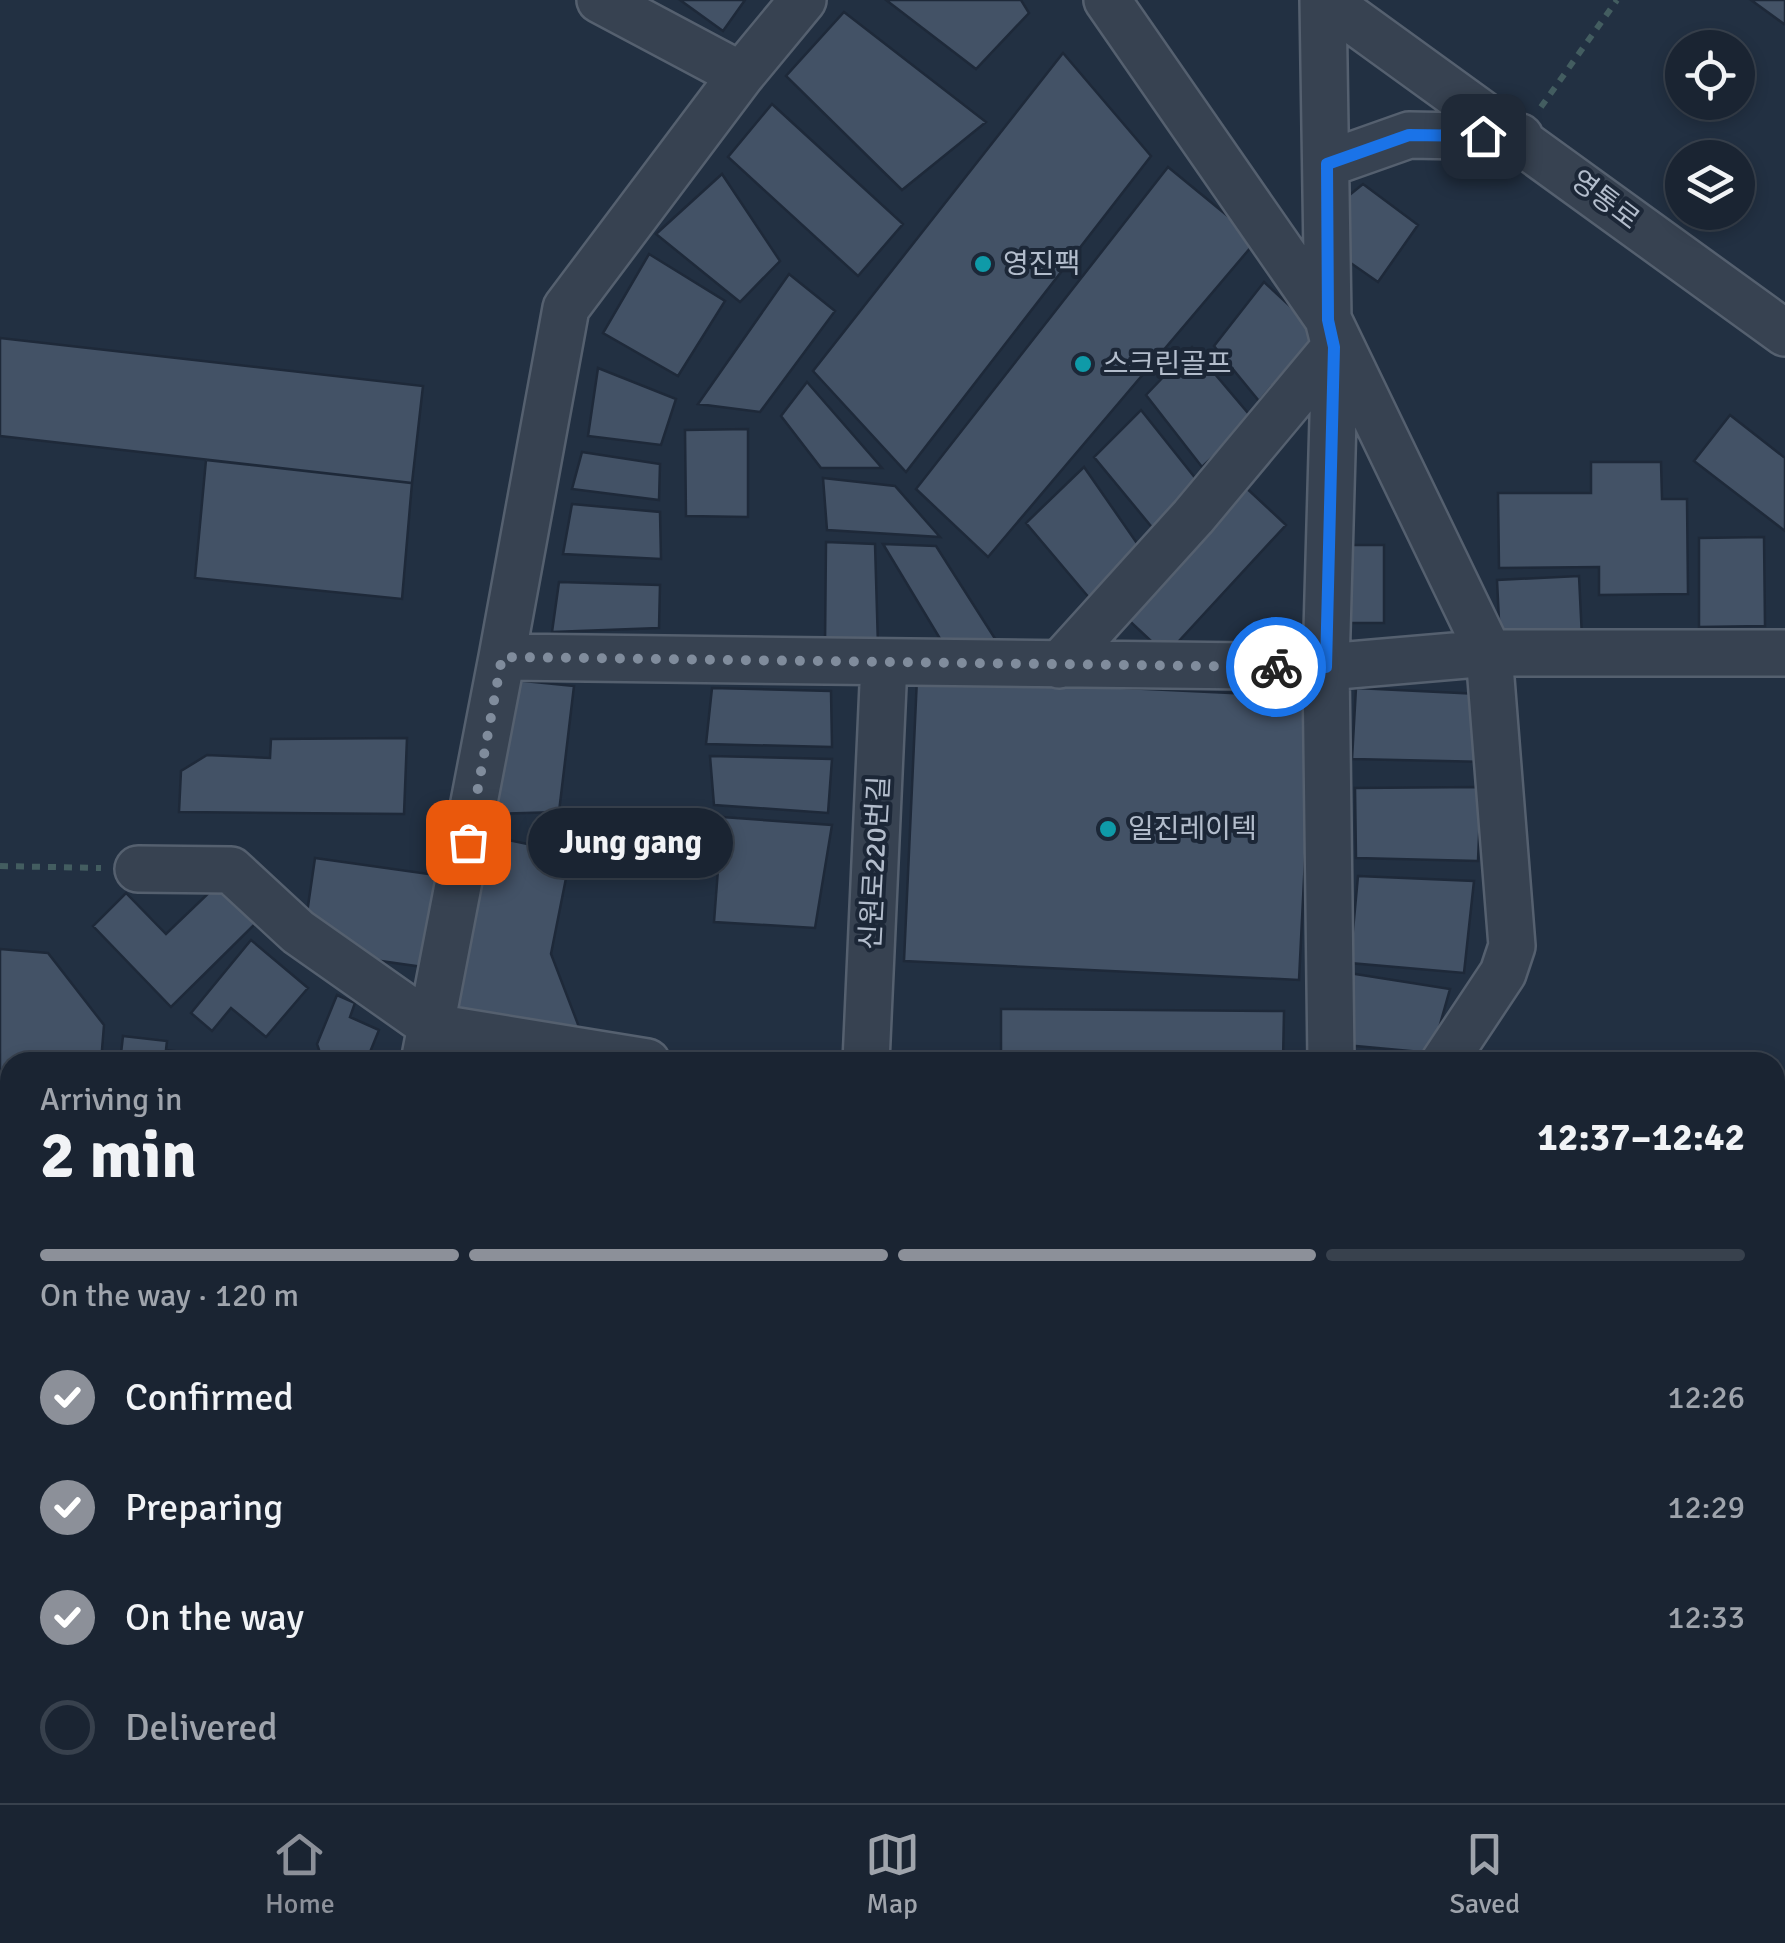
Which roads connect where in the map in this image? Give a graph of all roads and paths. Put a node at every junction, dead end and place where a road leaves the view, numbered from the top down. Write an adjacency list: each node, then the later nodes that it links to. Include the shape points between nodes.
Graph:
1 (600, 0): 6 (street)
2 (803, 0): 6 (street)
3 (1106, 0): 9 (street)
4 (1324, 0): 7 (street, 영통로); 8 (street)
5 (1616, 0): 7 (path)
6 (740, 75): 13 (street, via 566,308)
7 (1520, 137): 8 (street, via 1409,135); 10 (street, 영통로)
8 (1327, 164): 9 (street)
9 (1331, 333): 11 (street); 15 (street, via 1193,517); 16 (street)
10 (1785, 333)
11 (1490, 653): 12 (street); 16 (street); 23 (street, via 1512,946 1503,973)
12 (1785, 653)
13 (502, 657): 14 (street); 19 (street)
14 (884, 663): 15 (street); 21 (street, 신원로220번길)
15 (1058, 664): 16 (street)
16 (1326, 667): 22 (street)
17 (0, 866): 18 (path)
18 (138, 869): 19 (street, via 232,870)
19 (428, 1045): 20 (street)
20 (518, 1052)
21 (866, 1052)
22 (1331, 1052)
23 (1451, 1052)

